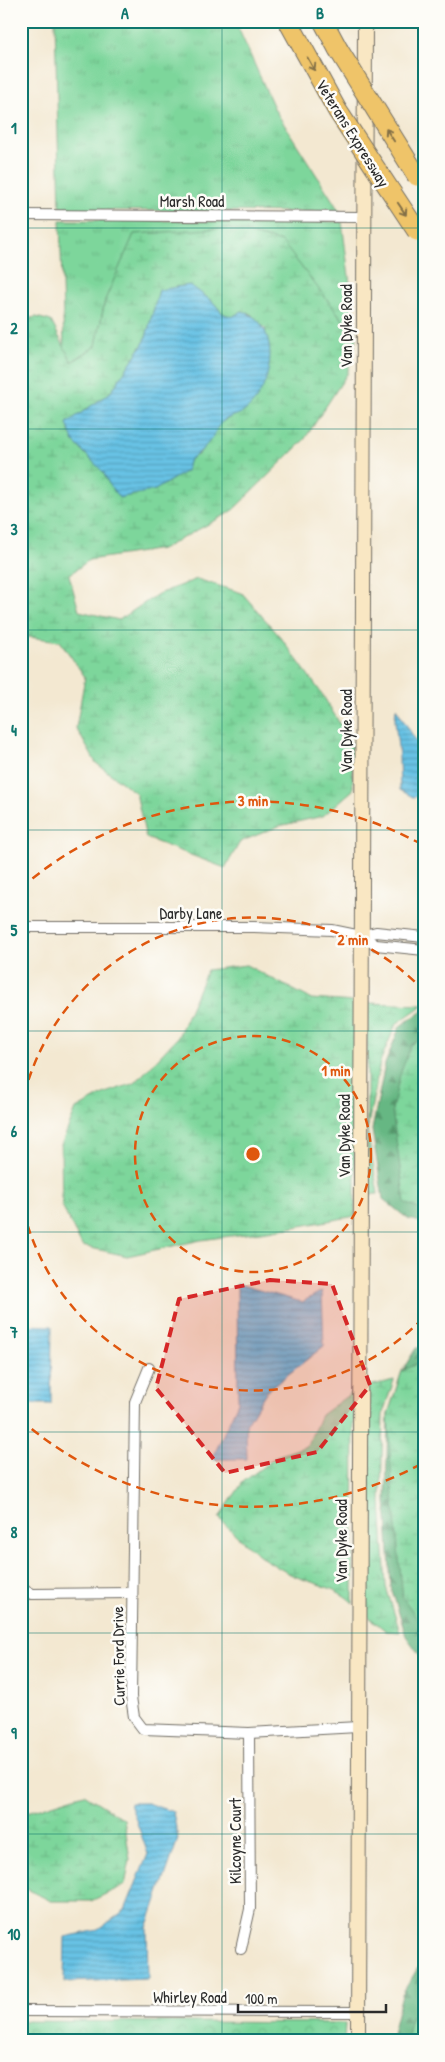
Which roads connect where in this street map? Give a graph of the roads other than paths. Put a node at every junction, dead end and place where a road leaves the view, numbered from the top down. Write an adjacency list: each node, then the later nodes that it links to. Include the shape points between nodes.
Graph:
1 (288, 21): 7 (highway, Veterans Expressway, one-way to 7, bridge, via 337,110)
2 (323, 21): 4 (highway, Veterans Expressway, one-way to 2, bridge)
3 (365, 21): 6 (main road, Van Dyke Road)
4 (420, 181)
5 (21, 215): 6 (street, Marsh Road)
6 (363, 217): 9 (main road, Van Dyke Road)
7 (420, 236)
8 (21, 928): 9 (street, Darby Lane, via 254,928 332,930)
9 (361, 936): 10 (street, via 376,932); 11 (street, via 376,945); 15 (main road, Van Dyke Road)
10 (424, 937)
11 (424, 950)
12 (149, 1368): 14 (street, Currie Ford Drive, via 135,1402)
13 (21, 1589): 14 (street, via 32,1594)
14 (132, 1593): 16 (street, Currie Ford Drive, via 131,1697 134,1717 143,1729)
15 (358, 1727): 16 (street, Currie Ford Drive); 19 (main road, Van Dyke Road)
16 (249, 1733): 17 (street, Kilcoyne Court, via 250,1909)
17 (240, 1948)
18 (21, 2011): 19 (street, Whirley Road)
19 (358, 2012): 20 (main road, Van Dyke Road)
20 (358, 2041)

